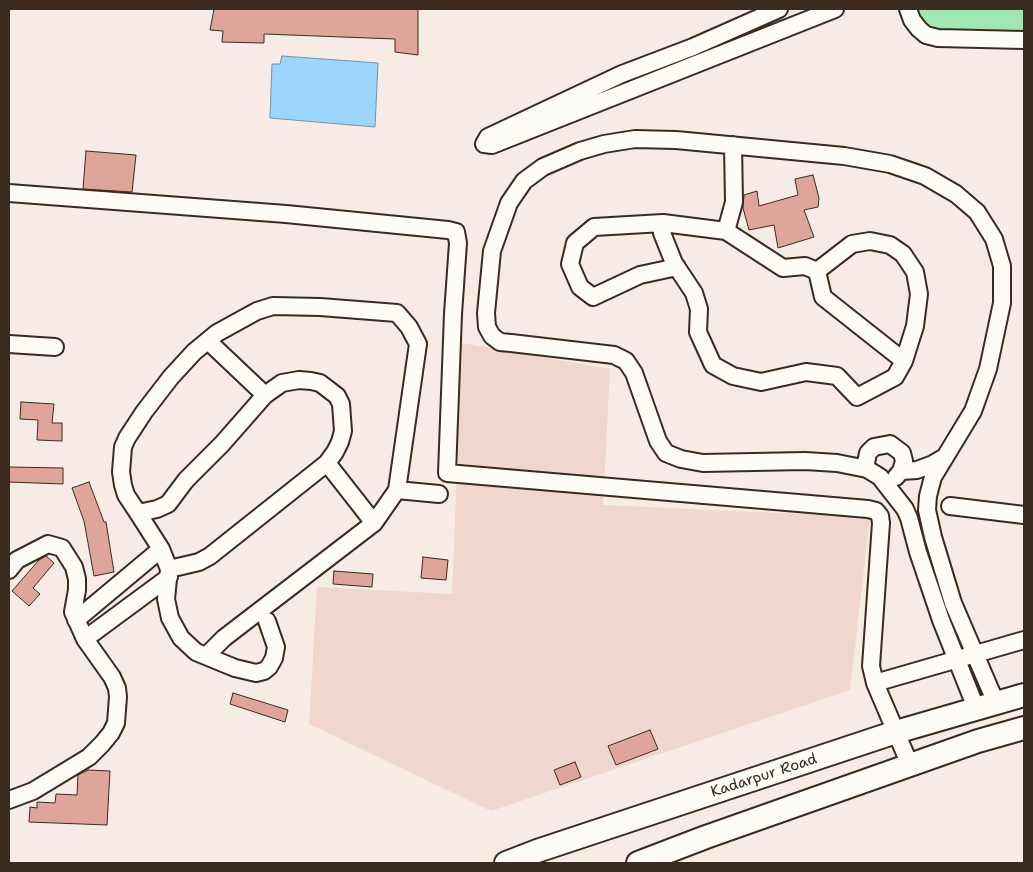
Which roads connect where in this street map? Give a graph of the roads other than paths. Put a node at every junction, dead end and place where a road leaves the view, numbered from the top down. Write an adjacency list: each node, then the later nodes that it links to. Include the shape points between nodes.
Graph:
1 (779, 9): 2 (street, via 622,74 488,137 484,144 492,145)
2 (835, 9)
3 (908, 9): 4 (street, via 918,29 926,35)
4 (1024, 40)
5 (733, 145): 8 (street, via 734,202); 16 (street, via 890,164 926,176 956,194 977,212 994,238 1002,266 1002,303 988,369 973,411); 19 (street, via 676,140 604,144 543,167 524,181 509,203 492,252 487,327 500,342 614,355 626,362 634,373 658,441 666,453 681,460 703,463 837,463)
6 (9, 193): 40 (street, via 286,214 456,232 447,473 876,511 880,523 871,666)
7 (662, 222): 8 (street); 9 (street, via 662,233); 9 (street, via 594,226 575,243 570,264 580,287 593,297 640,275)
8 (726, 231): 10 (street, via 783,268 805,266)
9 (677, 267): 14 (street, via 694,293 699,309 698,332 713,365 733,376 761,382 806,372 837,376 857,397 895,377)
10 (817, 271): 14 (street, via 823,297); 14 (street, via 852,244 877,242 890,245 903,254 915,272 920,294)
11 (208, 341): 15 (street); 20 (street, via 240,319 273,306 397,312 418,344); 23 (street, via 171,377 127,438 121,459 122,485)
12 (9, 344): 13 (street)
13 (55, 347)
14 (904, 362)
15 (265, 395): 17 (street, via 282,383 298,380 320,383 337,396 341,404 343,431); 23 (street, via 186,480 168,504)
16 (945, 457): 18 (street, via 917,470); 27 (street, via 933,477 927,510)
17 (327, 463): 25 (street); 29 (street, via 210,556)
18 (901, 471): 19 (street, via 889,480); 19 (street, via 902,453 890,444 874,446 868,453 866,463)
19 (874, 473): 30 (street, via 905,509)
20 (397, 490): 21 (street); 25 (street)
21 (439, 494)
22 (950, 506): 24 (street)
23 (138, 513): 26 (street)
24 (1024, 515)
25 (374, 522): 38 (street, via 224,638)
26 (161, 549): 29 (street); 32 (street)
27 (942, 569): 30 (street); 31 (street)
28 (9, 570): 32 (street, via 17,560 48,544 62,548 74,567 77,579 73,612)
29 (169, 573): 35 (street); 38 (street, via 166,599 170,618 187,646)
30 (925, 574): 33 (street)
31 (957, 614): 33 (street); 37 (street)
32 (76, 620): 35 (street)
33 (941, 620): 39 (street)
34 (267, 621): 38 (street, via 276,647 274,658 264,671 256,673 235,668)
35 (85, 639): 46 (street, via 117,688 116,723 89,757 33,791)
36 (1024, 640): 37 (street)
37 (974, 654): 39 (street); 42 (street)
38 (207, 655)
39 (957, 660): 40 (street); 42 (street)
40 (875, 683): 44 (street)
41 (1024, 695): 42 (street, Kadarpur Road)
42 (986, 706): 44 (street, Kadarpur Road)
43 (1024, 728): 45 (street)
44 (896, 732): 45 (street); 47 (street, Kadarpur Road)
45 (910, 765): 48 (street)
46 (9, 800)
47 (506, 863)
48 (638, 863)

